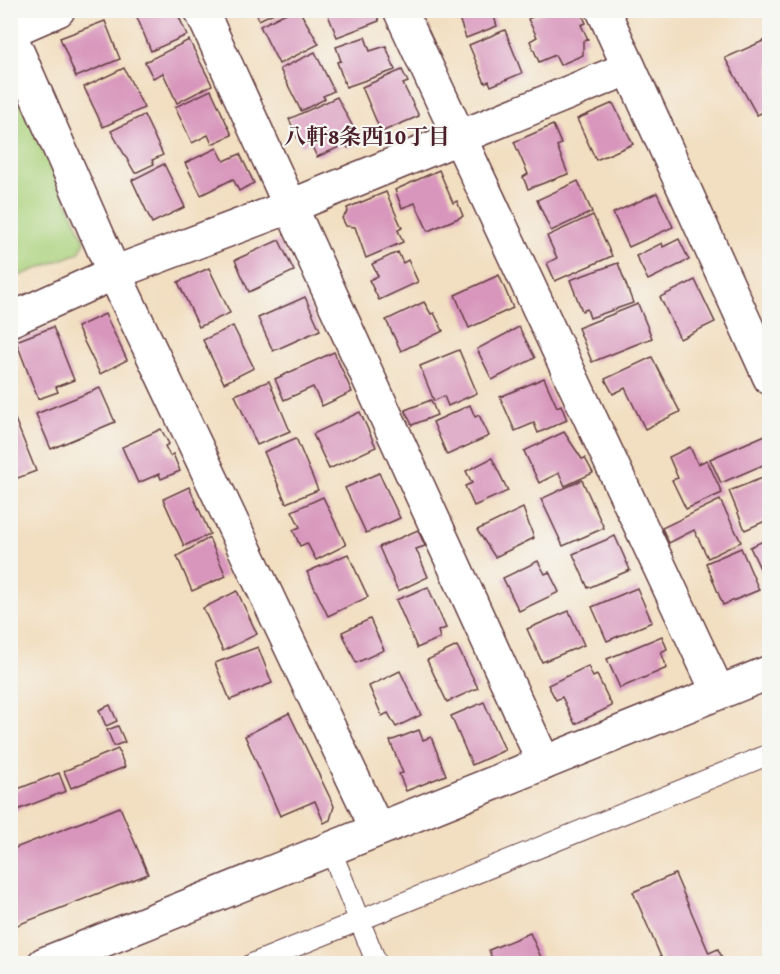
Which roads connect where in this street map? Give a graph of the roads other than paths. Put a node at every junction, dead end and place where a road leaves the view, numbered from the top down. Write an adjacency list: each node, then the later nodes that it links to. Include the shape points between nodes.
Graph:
1 (58, 10): 5 (street)
2 (201, 10): 8 (street)
3 (400, 10): 7 (street)
4 (603, 10): 6 (street)
5 (10, 33): 9 (street)
6 (629, 68): 7 (street); 11 (street)
7 (459, 137): 8 (street); 13 (street)
8 (289, 207): 9 (street); 15 (street)
9 (114, 273): 10 (street); 16 (street)
10 (10, 320)
11 (770, 378)
12 (770, 672): 13 (street)
13 (718, 692): 15 (street)
14 (770, 754): 18 (lane)
15 (544, 763): 16 (street)
16 (377, 829): 17 (street)
17 (330, 848): 18 (lane); 19 (street)
18 (359, 919): 20 (lane); 21 (lane)
19 (44, 963)
20 (252, 963)
21 (377, 963)

